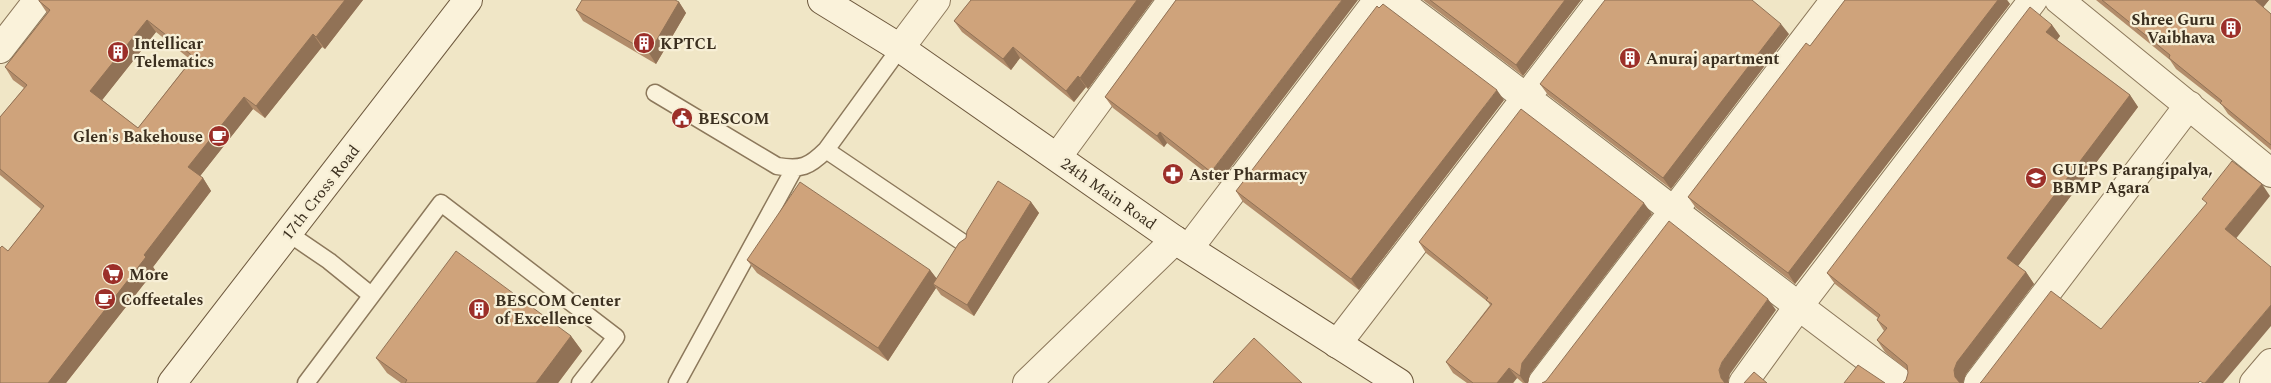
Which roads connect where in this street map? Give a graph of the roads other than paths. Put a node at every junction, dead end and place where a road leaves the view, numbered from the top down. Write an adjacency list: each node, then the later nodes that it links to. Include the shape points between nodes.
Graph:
1 (38, 0): 13 (street)
2 (468, 0): 22 (street, 17th Cross Road)
3 (822, 0): 12 (street, 24th Main Road)
4 (936, 0): 12 (street)
5 (1172, 0): 18 (street)
6 (1378, 0): 24 (street)
7 (1396, 0): 15 (street)
8 (1601, 0): 15 (street)
9 (1835, 0): 21 (street)
10 (2033, 0): 26 (street)
11 (2059, 0): 16 (street)
12 (900, 48): 17 (lane); 18 (street, 24th Main Road)
13 (0, 49)
14 (655, 93): 19 (lane, via 777,166)
15 (1527, 96): 21 (street); 27 (street)
16 (2189, 105): 20 (street); 38 (street)
17 (826, 150): 19 (lane, via 812,164); 23 (lane)
18 (1058, 156): 24 (street, 24th Main Road)
19 (794, 169): 33 (lane)
20 (2271, 173)
21 (1674, 210): 26 (street); 35 (street)
22 (288, 233): 25 (lane); 30 (street, 17th Cross Road)
23 (965, 244)
24 (1182, 244): 27 (street, 24th Main Road); 34 (street)
25 (371, 295): 31 (lane); 32 (lane, via 441,203 616,337)
26 (1798, 307): 36 (street); 37 (street)
27 (1337, 344): 29 (street, 24th Main Road)
28 (2271, 363): 39 (street)
29 (1392, 381)
30 (172, 383)
31 (306, 383)
32 (580, 383)
33 (677, 383)
34 (1027, 383)
35 (1542, 383)
36 (1743, 383)
37 (1901, 383)
38 (1978, 383)
39 (2254, 383)

